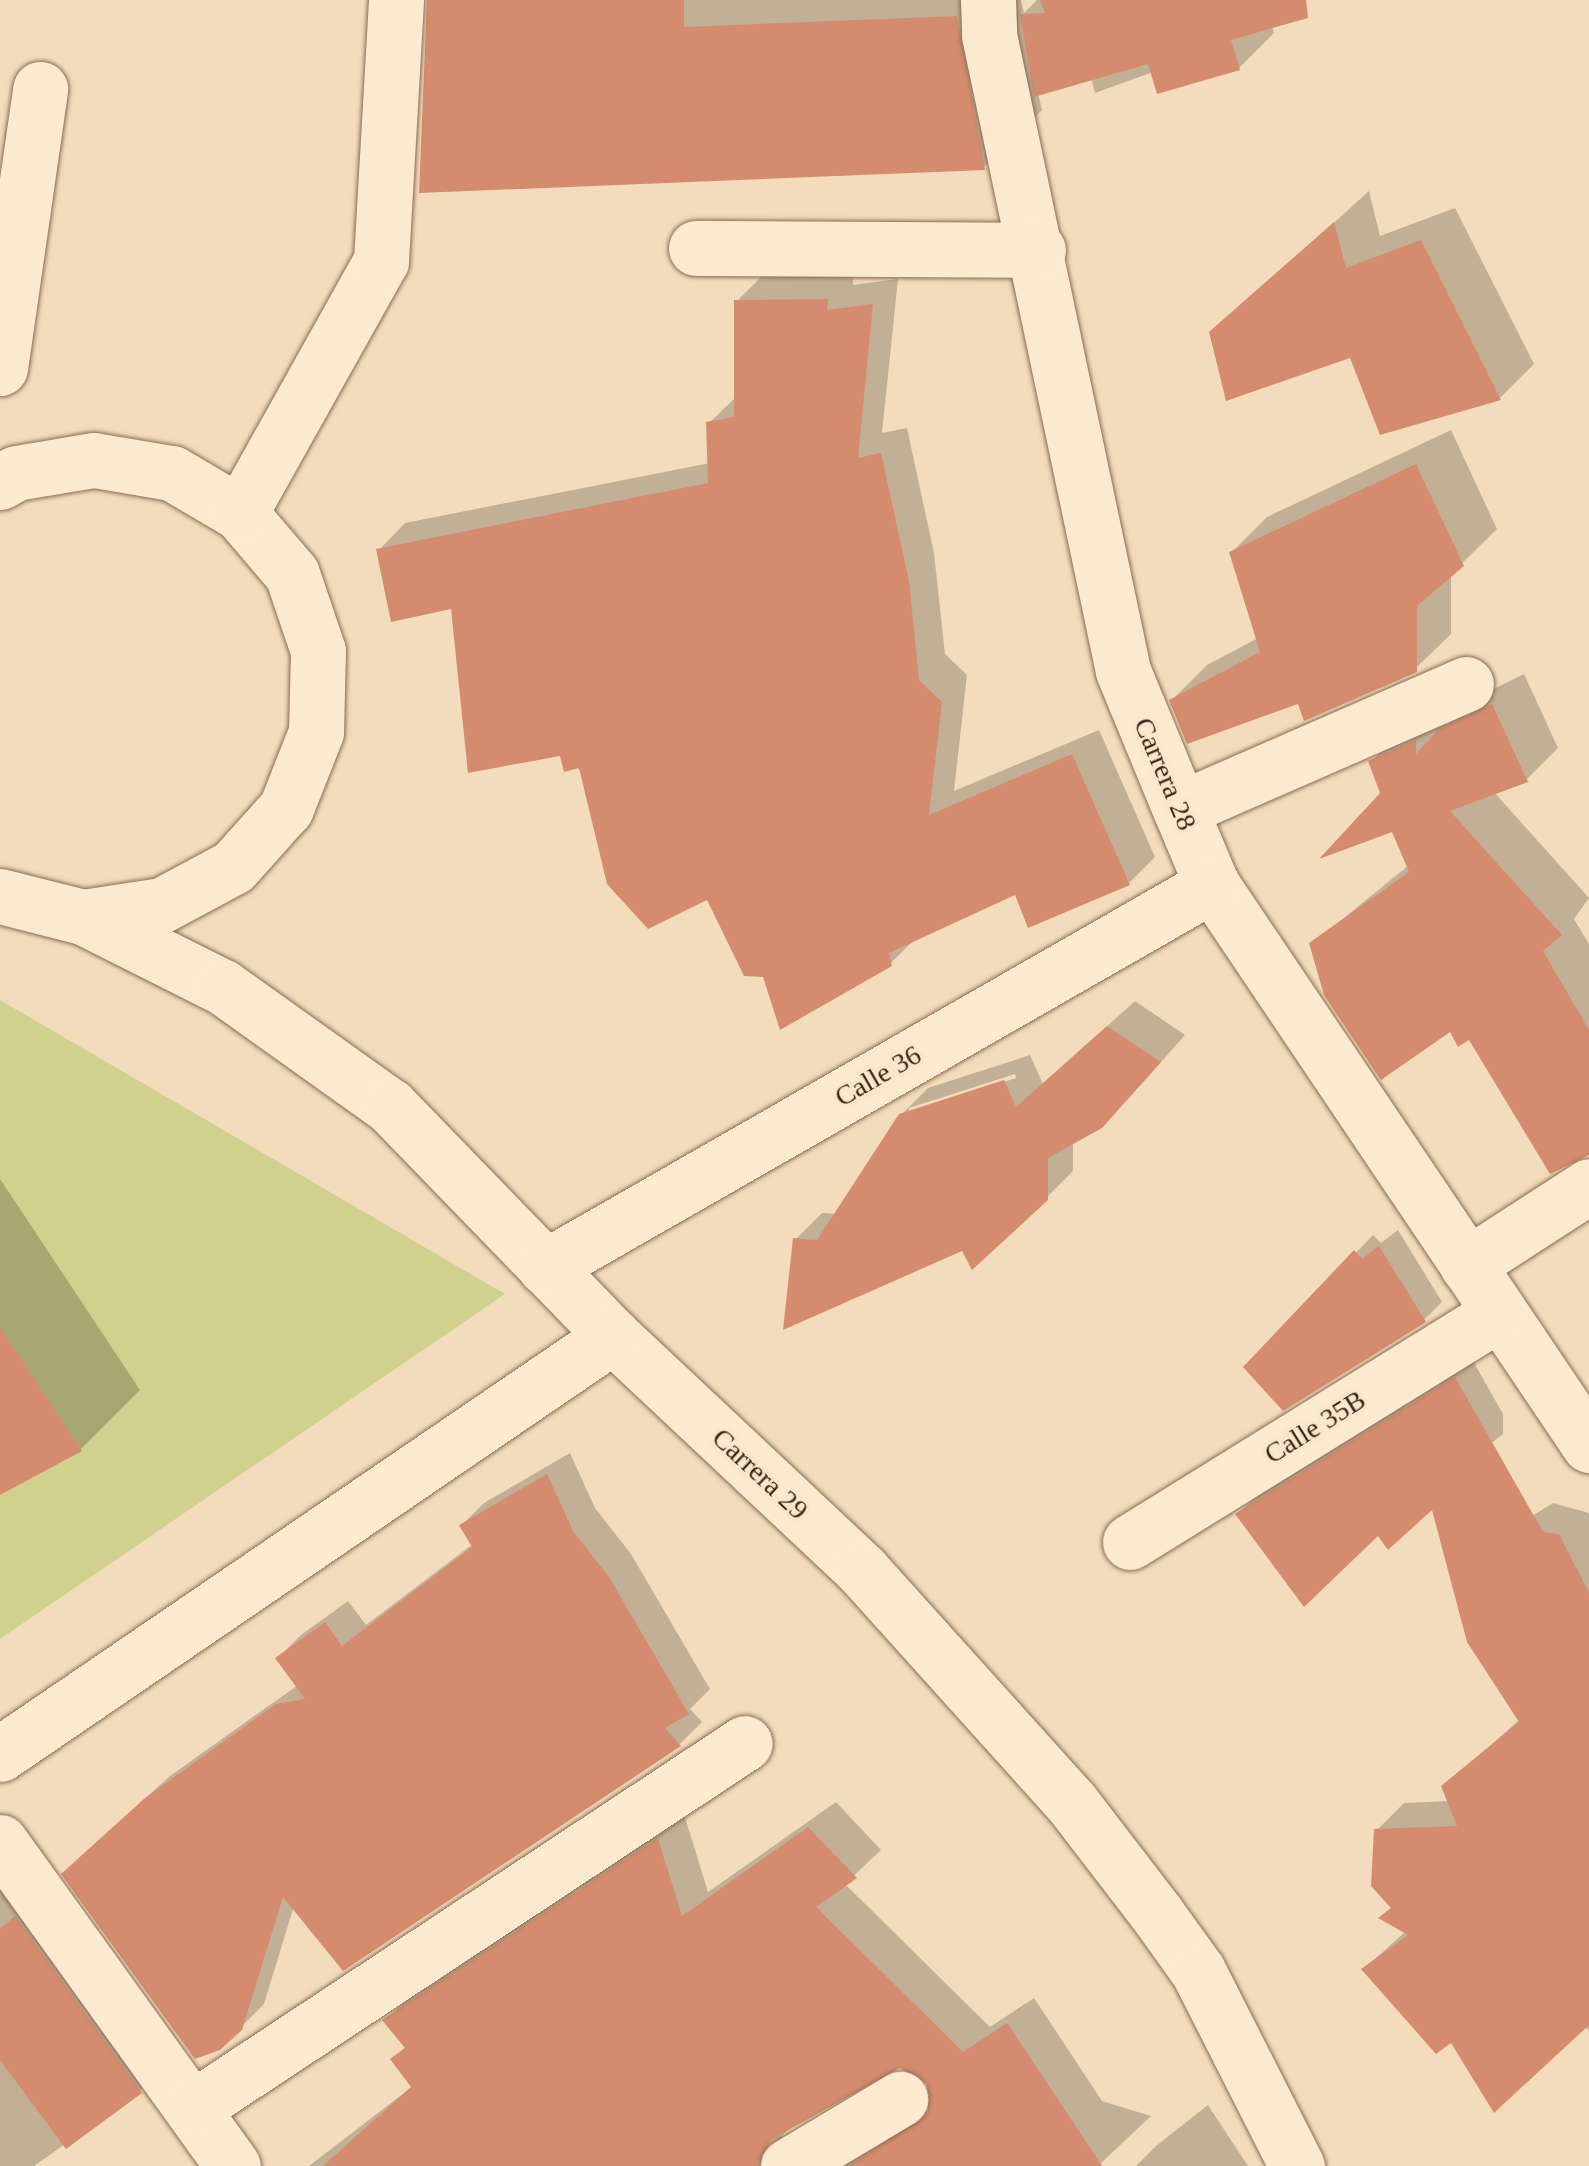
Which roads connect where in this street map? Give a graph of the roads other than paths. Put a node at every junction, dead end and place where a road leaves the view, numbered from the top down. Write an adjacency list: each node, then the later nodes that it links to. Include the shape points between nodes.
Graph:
1 (396, 0): 8 (street, via 382,261)
2 (988, 0): 5 (street, Carrera 28, via 989,35)
3 (40, 89): 6 (street)
4 (696, 248): 5 (street)
5 (1038, 250): 10 (street, Carrera 28, via 1123,671)
6 (0, 368)
7 (0, 482): 8 (street, via 16,473 94,460 172,473)
8 (240, 512): 13 (street, via 292,574 318,652 316,732 286,808 232,867 162,905)
9 (1466, 684): 10 (street)
10 (1180, 809): 11 (street, Carrera 28)
11 (1212, 885): 15 (street, Carrera 28); 16 (street, Calle 36)
12 (0, 896): 13 (street)
13 (83, 917): 16 (street, Carrera 29, via 223,987 318,1051 390,1106)
14 (1589, 1186): 15 (street)
15 (1468, 1265): 17 (street, Carrera 28)
16 (545, 1267): 18 (street, Carrera 29)
17 (1499, 1312): 19 (street, Carrera 28); 20 (street, Calle 35B)
18 (613, 1336): 22 (street); 28 (street, Carrera 29, via 862,1570 1071,1802 1198,1971)
19 (1589, 1446)
20 (1130, 1542)
21 (745, 1742): 25 (street)
22 (0, 1754)
23 (0, 1842): 25 (street)
24 (900, 2099): 27 (street)
25 (194, 2107): 26 (street)
26 (232, 2166)
27 (788, 2166)
28 (1297, 2166)

